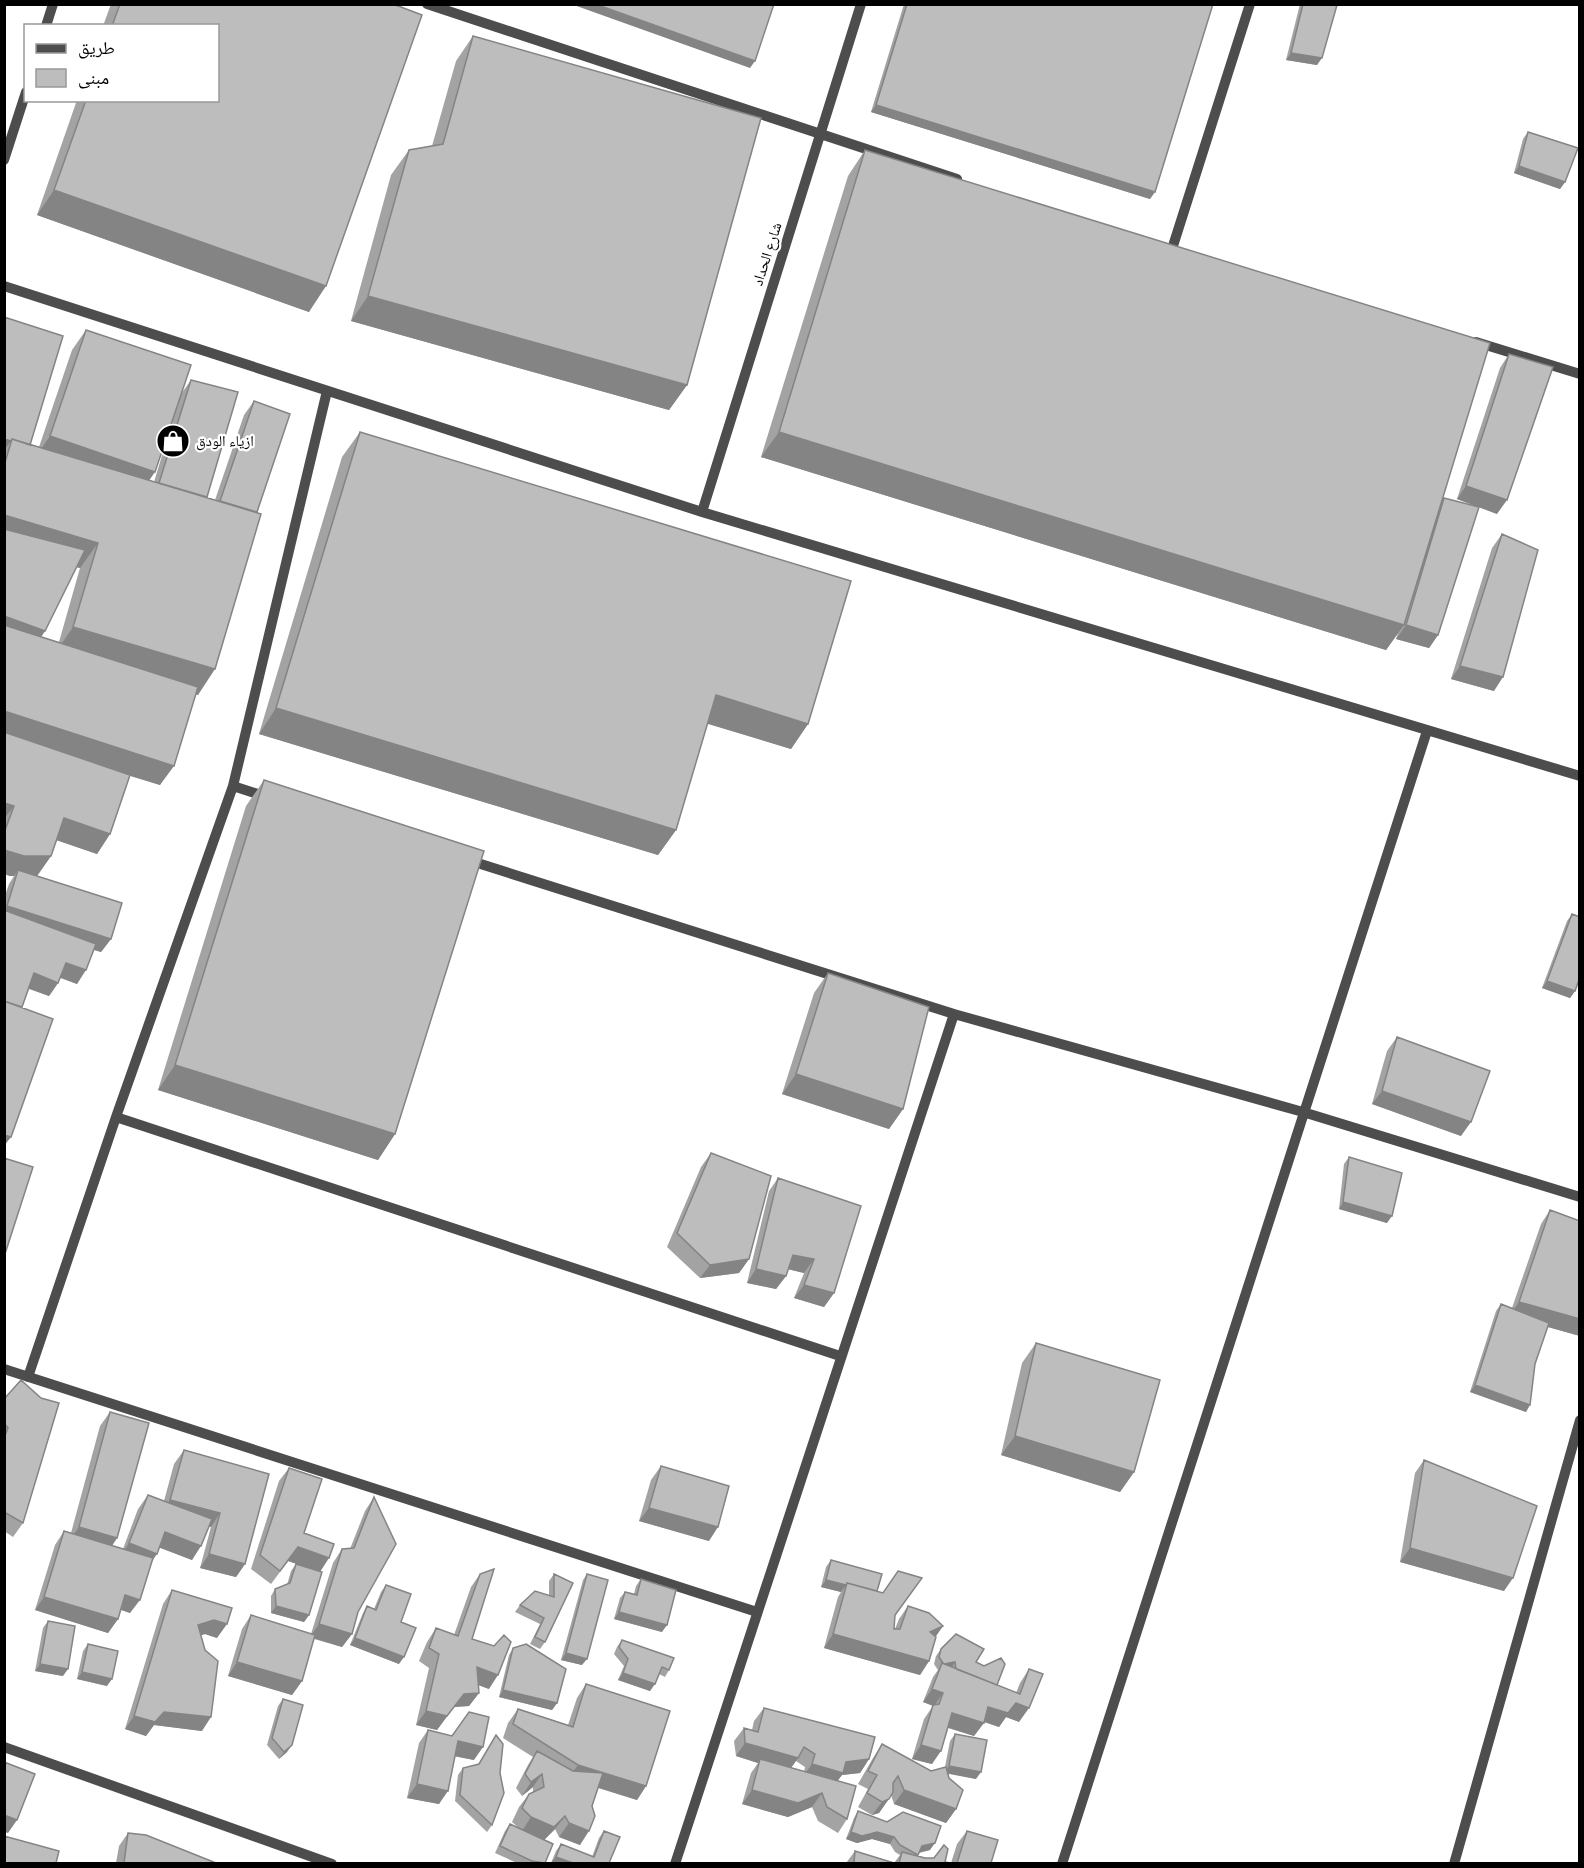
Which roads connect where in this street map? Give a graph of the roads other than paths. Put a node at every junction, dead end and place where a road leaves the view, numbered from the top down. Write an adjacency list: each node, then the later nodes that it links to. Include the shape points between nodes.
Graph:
1 (52, 4): 5 (street)
2 (861, 4): 7 (street, شارع الحداد)
3 (1250, 4): 11 (street)
4 (431, 5): 7 (street)
5 (47, 24)
6 (24, 98): 8 (street)
7 (821, 134): 9 (street); 17 (street, شارع الحداد)
8 (4, 160)
9 (968, 182)
10 (1160, 245): 11 (street)
11 (1172, 249): 12 (street)
12 (1183, 252)
13 (4, 286): 16 (street)
14 (1466, 339): 15 (street)
15 (1580, 374)
16 (327, 392): 17 (street); 20 (street)
17 (702, 512): 18 (street)
18 (1427, 731): 19 (street); 24 (street)
19 (1580, 776)
20 (233, 786): 21 (street); 25 (street)
21 (278, 800)
22 (458, 857): 23 (street)
23 (954, 1014): 24 (street); 27 (street)
24 (1303, 1112): 26 (street); 35 (street)
25 (116, 1117): 27 (street); 29 (street)
26 (1580, 1197)
27 (840, 1356): 31 (street)
28 (4, 1369): 29 (street)
29 (28, 1377): 31 (street)
30 (1580, 1420): 36 (street)
31 (757, 1612): 34 (street)
32 (4, 1747): 33 (street)
33 (332, 1863)
34 (675, 1863)
35 (1062, 1863)
36 (1454, 1863)

